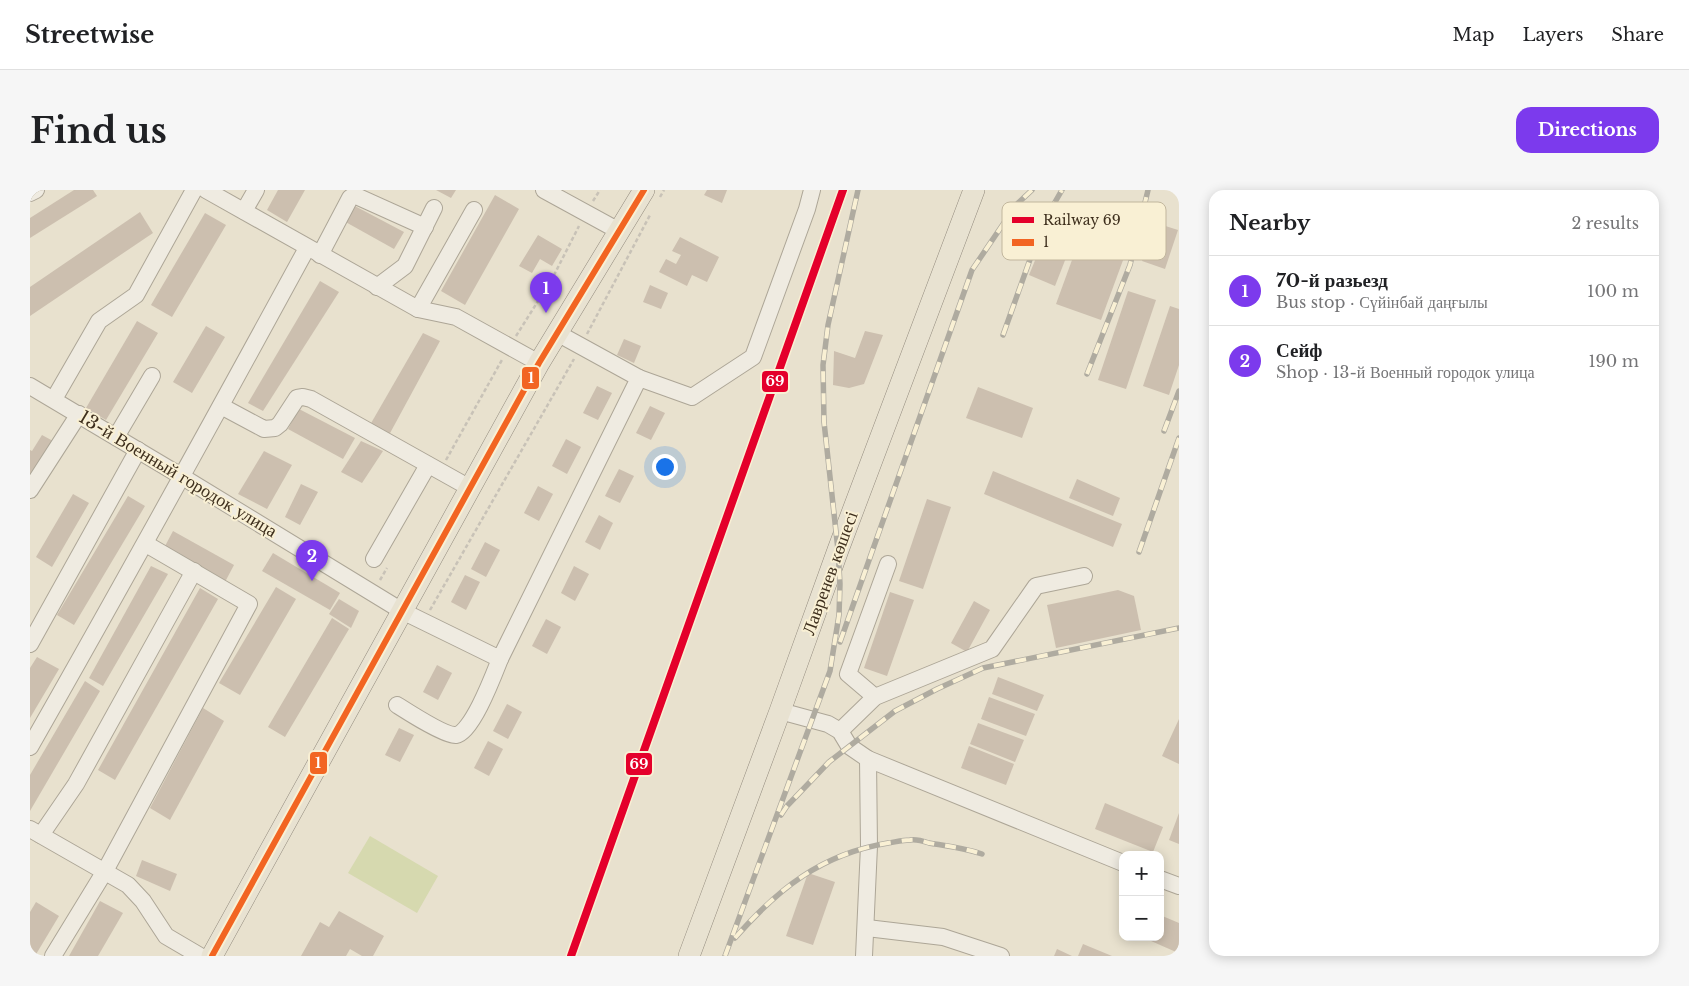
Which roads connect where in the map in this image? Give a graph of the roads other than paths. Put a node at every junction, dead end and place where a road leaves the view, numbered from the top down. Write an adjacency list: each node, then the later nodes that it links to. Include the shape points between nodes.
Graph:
1 (36, 190): 8 (street)
2 (194, 190): 23 (street, via 136,295 99,321)
3 (206, 190): 12 (street)
4 (256, 190): 12 (street)
5 (544, 190): 14 (street)
6 (812, 190): 21 (street, via 753,357 692,396)
7 (974, 190): 42 (main road, Лавренев көшесі)
8 (30, 194)
9 (652, 194): 14 (main road)
10 (434, 208): 13 (street)
11 (474, 210): 17 (street)
12 (244, 211): 15 (street)
13 (424, 228): 15 (street, via 354,195); 16 (street, via 405,266)
14 (619, 231): 18 (main road)
15 (314, 251): 16 (street); 24 (street)
16 (378, 287): 17 (street)
17 (418, 309): 19 (street, via 456,317)
18 (557, 333): 19 (main road); 21 (street)
19 (540, 363): 30 (main road)
20 (152, 376): 26 (street)
21 (639, 378): 39 (street)
22 (30, 386): 23 (street, 13-й Военный городок улица)
23 (54, 399): 25 (street, 13-й Военный городок улица)
24 (221, 406): 28 (street, via 264,429 275,428 297,398 303,396); 29 (street)
25 (79, 414): 26 (street, 13-й Военный городок улица); 31 (street)
26 (116, 436): 27 (street, 13-й Военный городок улица)
27 (138, 450): 29 (street, 13-й Военный городок улица); 38 (street)
28 (434, 468): 30 (street); 33 (street)
29 (181, 476): 32 (street); 37 (street, 13-й Военный городок улица)
30 (470, 488): 37 (main road)
31 (30, 490)
32 (146, 544): 35 (street); 44 (street)
33 (381, 563)
34 (888, 564): 40 (street, via 848,674)
35 (194, 571): 46 (street, via 76,784); 48 (street, via 249,604)
36 (1084, 576): 40 (street, via 1036,586 992,649)
37 (402, 611): 39 (street, 13-й Военный городок улица); 54 (main road)
38 (30, 644)
39 (500, 659): 41 (street, via 474,716 466,730 457,735 447,733)
40 (875, 697): 43 (street)
41 (397, 705)
42 (780, 711): 43 (street, via 828,724); 55 (main road, Лавренев көшесі)
43 (840, 731): 45 (street, via 849,746)
44 (30, 747)
45 (868, 759): 47 (street); 51 (street)
46 (36, 832): 48 (street)
47 (1119, 861)
48 (105, 871): 52 (street); 53 (street, via 128,885 144,901 166,936)
49 (1164, 880): 50 (street)
50 (1179, 886)
51 (866, 928): 56 (street); 57 (street, via 943,937)
52 (53, 956)
53 (200, 956)
54 (212, 956)
55 (689, 956)
56 (864, 956)
57 (1001, 956)

